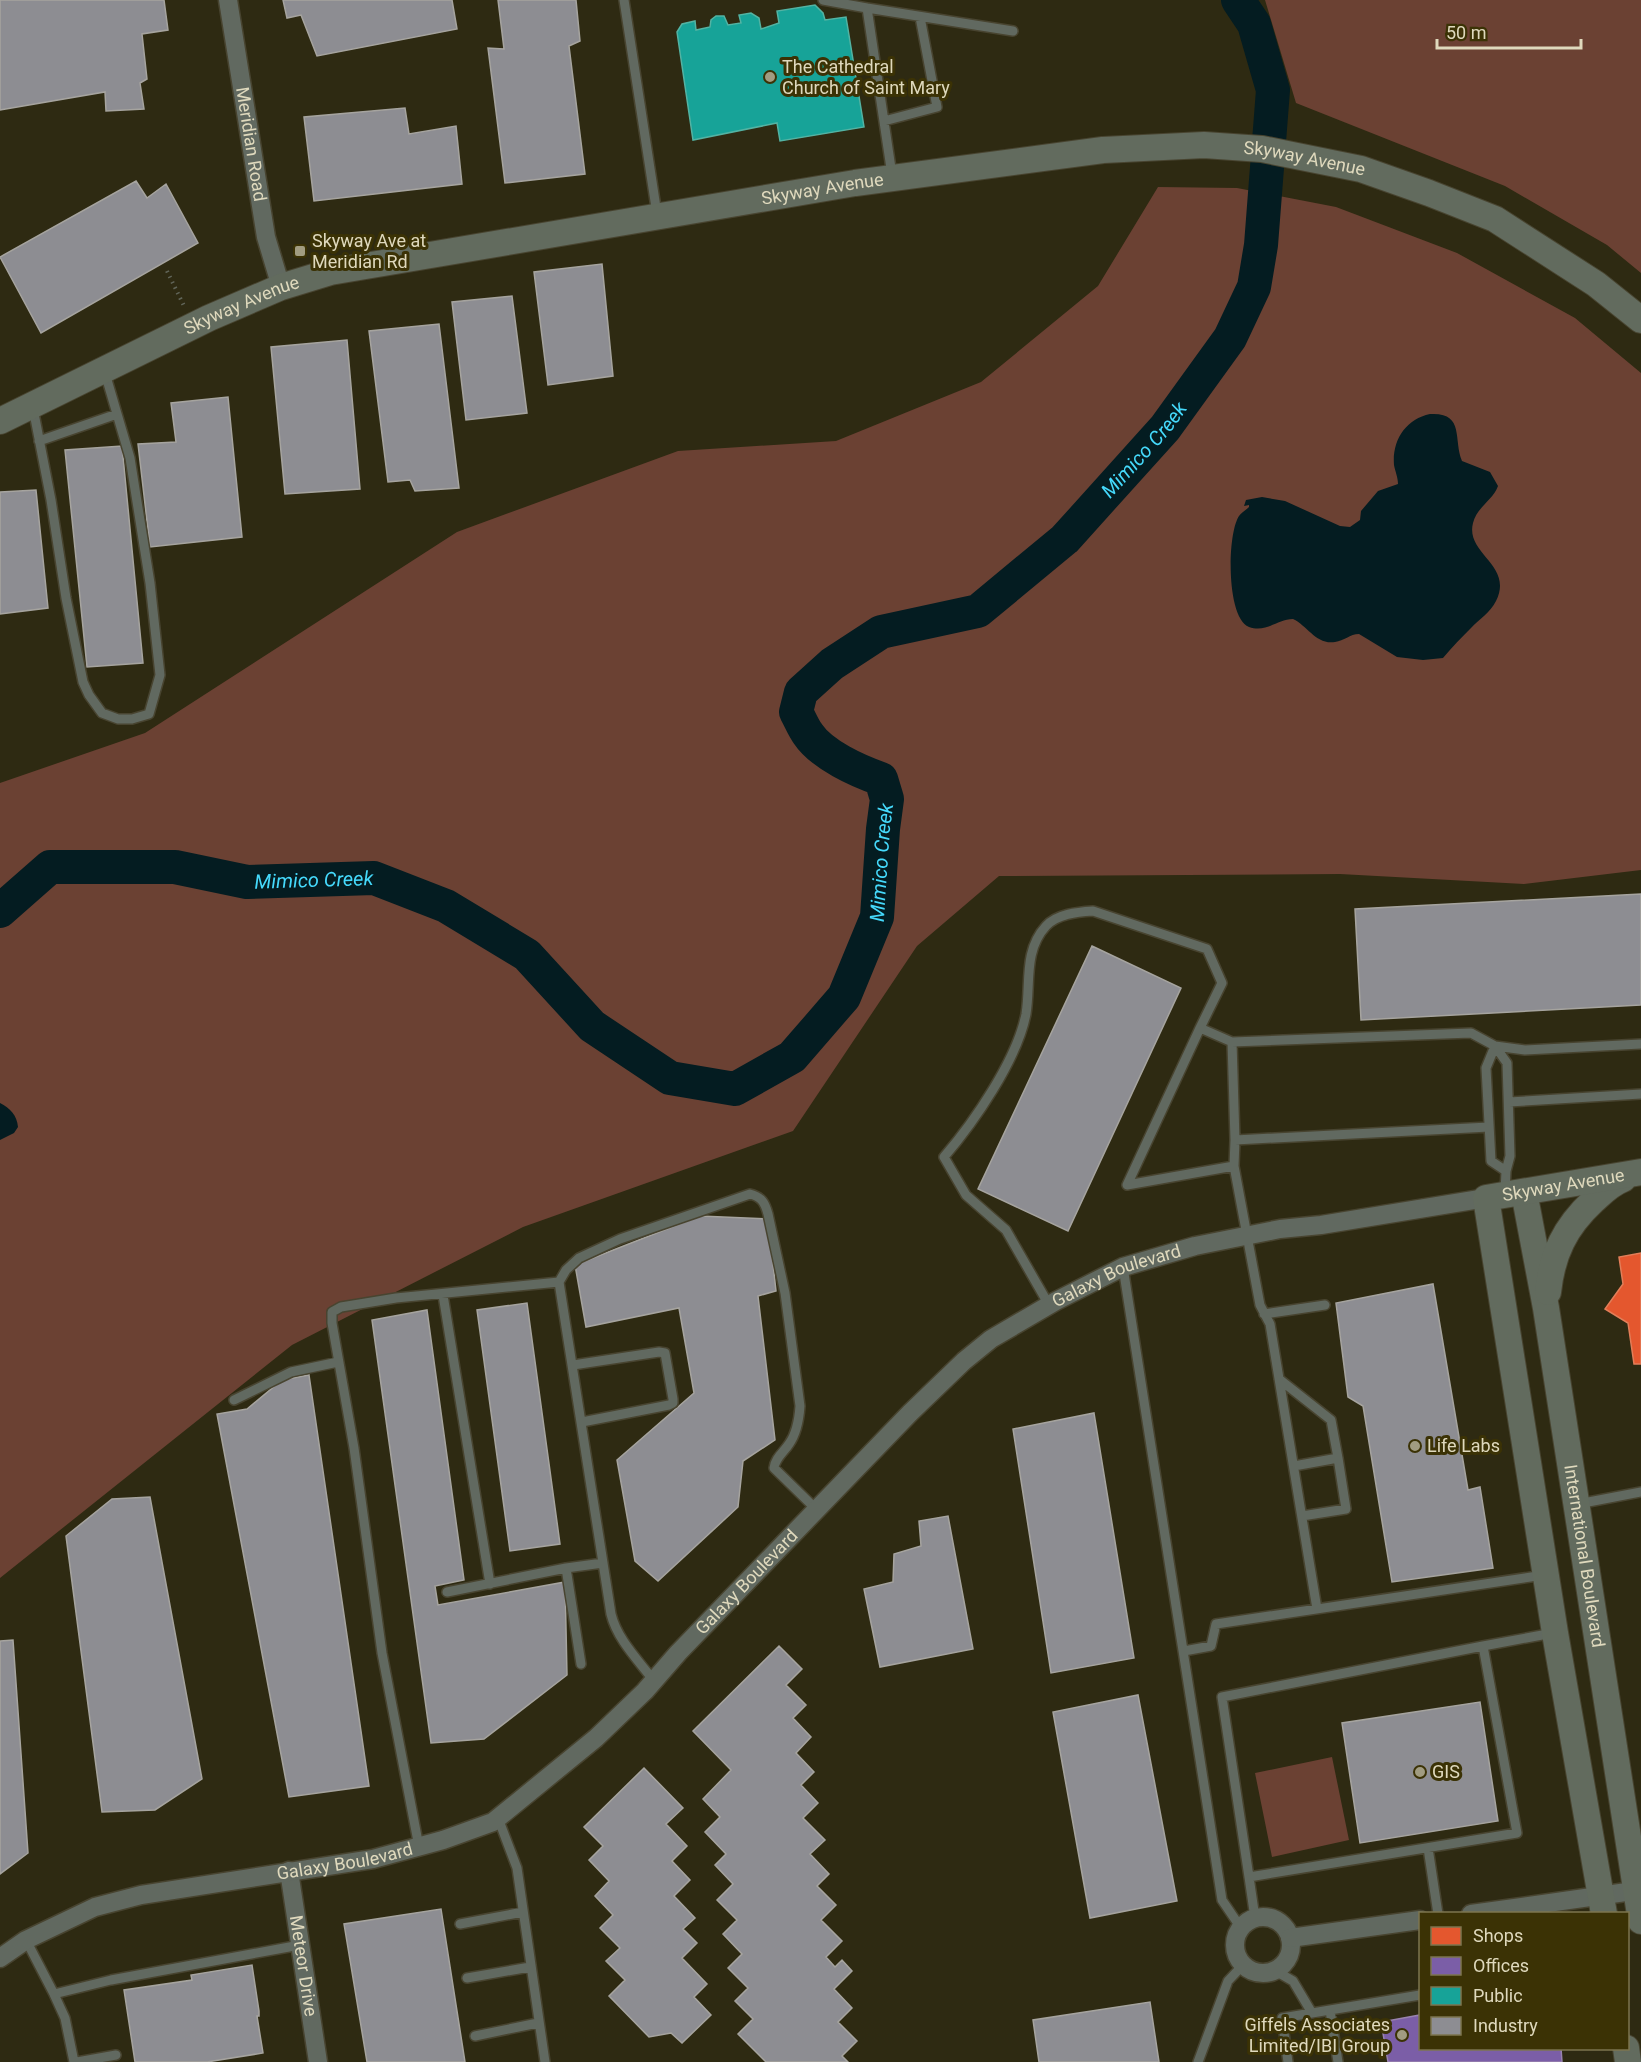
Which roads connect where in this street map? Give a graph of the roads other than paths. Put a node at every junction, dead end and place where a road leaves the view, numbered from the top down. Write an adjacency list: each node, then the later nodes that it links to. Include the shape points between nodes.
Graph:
1 (228, 0): 10 (street, Meridian Road, via 266,237)
2 (624, 0): 9 (lane)
3 (823, 0): 4 (lane)
4 (867, 8): 5 (lane); 7 (lane)
5 (920, 16): 6 (lane); 7 (lane, via 938,107)
6 (1013, 31)
7 (884, 121): 8 (lane)
8 (892, 178): 9 (street, Skyway Avenue); 11 (street, Skyway Avenue, via 1103,150 1204,145 1313,158 1370,173 1495,219 1596,284)
9 (657, 217): 10 (street, Skyway Avenue, via 330,272)
10 (280, 287): 12 (street, Skyway Avenue)
11 (1641, 320)
12 (104, 370): 13 (street, Skyway Avenue); 14 (lane)
13 (32, 405): 15 (street, Skyway Avenue); 16 (lane)
14 (117, 414): 16 (lane); 16 (lane, via 130,458 160,675 149,714 118,719 102,712 83,682)
15 (0, 422)
16 (39, 441)
17 (1200, 1028): 18 (lane); 25 (lane, via 1127,1185); 32 (lane, via 1222,982 1207,949 1093,911 1074,912 1046,925 1034,945 1026,1015 1011,1056 966,1131 944,1157 966,1195 1006,1230)
18 (1232, 1042): 20 (lane, via 1471,1033); 24 (lane)
19 (1641, 1044): 20 (lane, via 1525,1050)
20 (1495, 1046): 22 (lane, via 1507,1063); 23 (lane, via 1486,1068)
21 (1641, 1095): 22 (lane)
22 (1509, 1102): 27 (lane, via 1510,1156)
23 (1489, 1127): 24 (lane); 27 (lane, via 1491,1161)
24 (1235, 1140): 25 (lane)
25 (1234, 1166): 28 (lane)
26 (1641, 1172): 27 (street, Skyway Avenue); 34 (street, via 1612,1183 1579,1214 1561,1240 1550,1274)
27 (1505, 1189): 28 (street, Galaxy Boulevard); 34 (street, International Boulevard); 49 (street)
28 (1247, 1235): 29 (street, Galaxy Boulevard); 35 (lane)
29 (1123, 1267): 32 (street, Galaxy Boulevard); 55 (lane)
30 (560, 1282): 31 (lane); 37 (lane); 45 (lane, via 579,1258 620,1239 750,1194 759,1196 768,1214 784,1293 800,1406 798,1425 774,1468)
31 (443, 1295): 36 (lane, via 396,1298 332,1312); 50 (lane)
32 (1049, 1305): 45 (street, Galaxy Boulevard, via 991,1339 964,1361)
33 (1324, 1305): 35 (lane)
34 (1546, 1308): 44 (street, International Boulevard)
35 (1264, 1314): 38 (lane, via 1270,1324)
36 (338, 1362): 39 (lane, via 291,1372); 59 (lane, via 382,1653)
37 (573, 1365): 40 (lane); 40 (lane, via 664,1353 673,1399 669,1405)
38 (1279, 1379): 41 (lane, via 1331,1420); 42 (lane)
39 (234, 1400)
40 (582, 1422): 47 (lane)
41 (1338, 1458): 42 (lane); 46 (lane, via 1346,1509)
42 (1294, 1466): 46 (lane)
43 (1641, 1492): 44 (lane)
44 (1576, 1504): 63 (street, International Boulevard)
45 (817, 1510): 57 (street, Galaxy Boulevard)
46 (1302, 1516): 52 (lane)
47 (603, 1563): 48 (lane); 57 (lane, via 614,1626)
48 (566, 1568): 50 (lane); 56 (lane)
49 (1547, 1574): 52 (lane); 53 (street)
50 (490, 1584): 51 (lane)
51 (447, 1593)
52 (1317, 1609): 55 (lane, via 1216,1624 1211,1647)
53 (1555, 1633): 54 (lane); 64 (street)
54 (1483, 1646): 60 (lane, via 1517,1833); 62 (lane, via 1222,1697)
55 (1184, 1651): 70 (lane, via 1222,1900)
56 (580, 1664)
57 (654, 1681): 58 (street, Galaxy Boulevard, via 596,1738)
58 (498, 1818): 59 (street, Galaxy Boulevard); 65 (lane, via 517,1869)
59 (419, 1847): 61 (street, Galaxy Boulevard, via 373,1860)
60 (1428, 1848): 62 (lane); 66 (lane)
61 (289, 1871): 73 (street, Galaxy Boulevard, via 141,1895 95,1907); 74 (street, Meteor Drive)
62 (1249, 1877): 70 (lane)
63 (1639, 1891): 64 (street); 69 (street, International Boulevard)
64 (1603, 1905): 67 (street)
65 (523, 1911): 71 (lane); 77 (lane)
66 (1438, 1912)
67 (1500, 1912)
68 (1419, 1920): 72 (street)
69 (1641, 1921)
70 (1248, 1923): 72 (street, via 1264,1917 1280,1923); 76 (street, via 1236,1936 1235,1944)
71 (460, 1924)
72 (1290, 1938): 78 (street, via 1288,1957)
73 (26, 1940): 75 (street, Galaxy Boulevard); 80 (lane)
74 (300, 1945): 80 (lane); 88 (street, Meteor Drive)
75 (0, 1958)
76 (1243, 1965): 78 (street, via 1256,1972); 90 (lane, via 1227,1981)
77 (530, 1966): 79 (lane); 84 (lane)
78 (1274, 1970): 83 (lane, via 1293,1982)
79 (467, 1978)
80 (54, 1994): 87 (lane, via 65,2018)
81 (1419, 1995): 82 (lane)
82 (1330, 2010): 83 (lane); 92 (lane)
83 (1312, 2013): 91 (lane, via 1282,2018)
84 (538, 2023): 85 (lane); 89 (lane)
85 (475, 2036)
86 (116, 2055): 87 (lane)
87 (75, 2062)
88 (318, 2062)
89 (544, 2062)
90 (1198, 2062)
91 (1288, 2062)
92 (1338, 2062)

